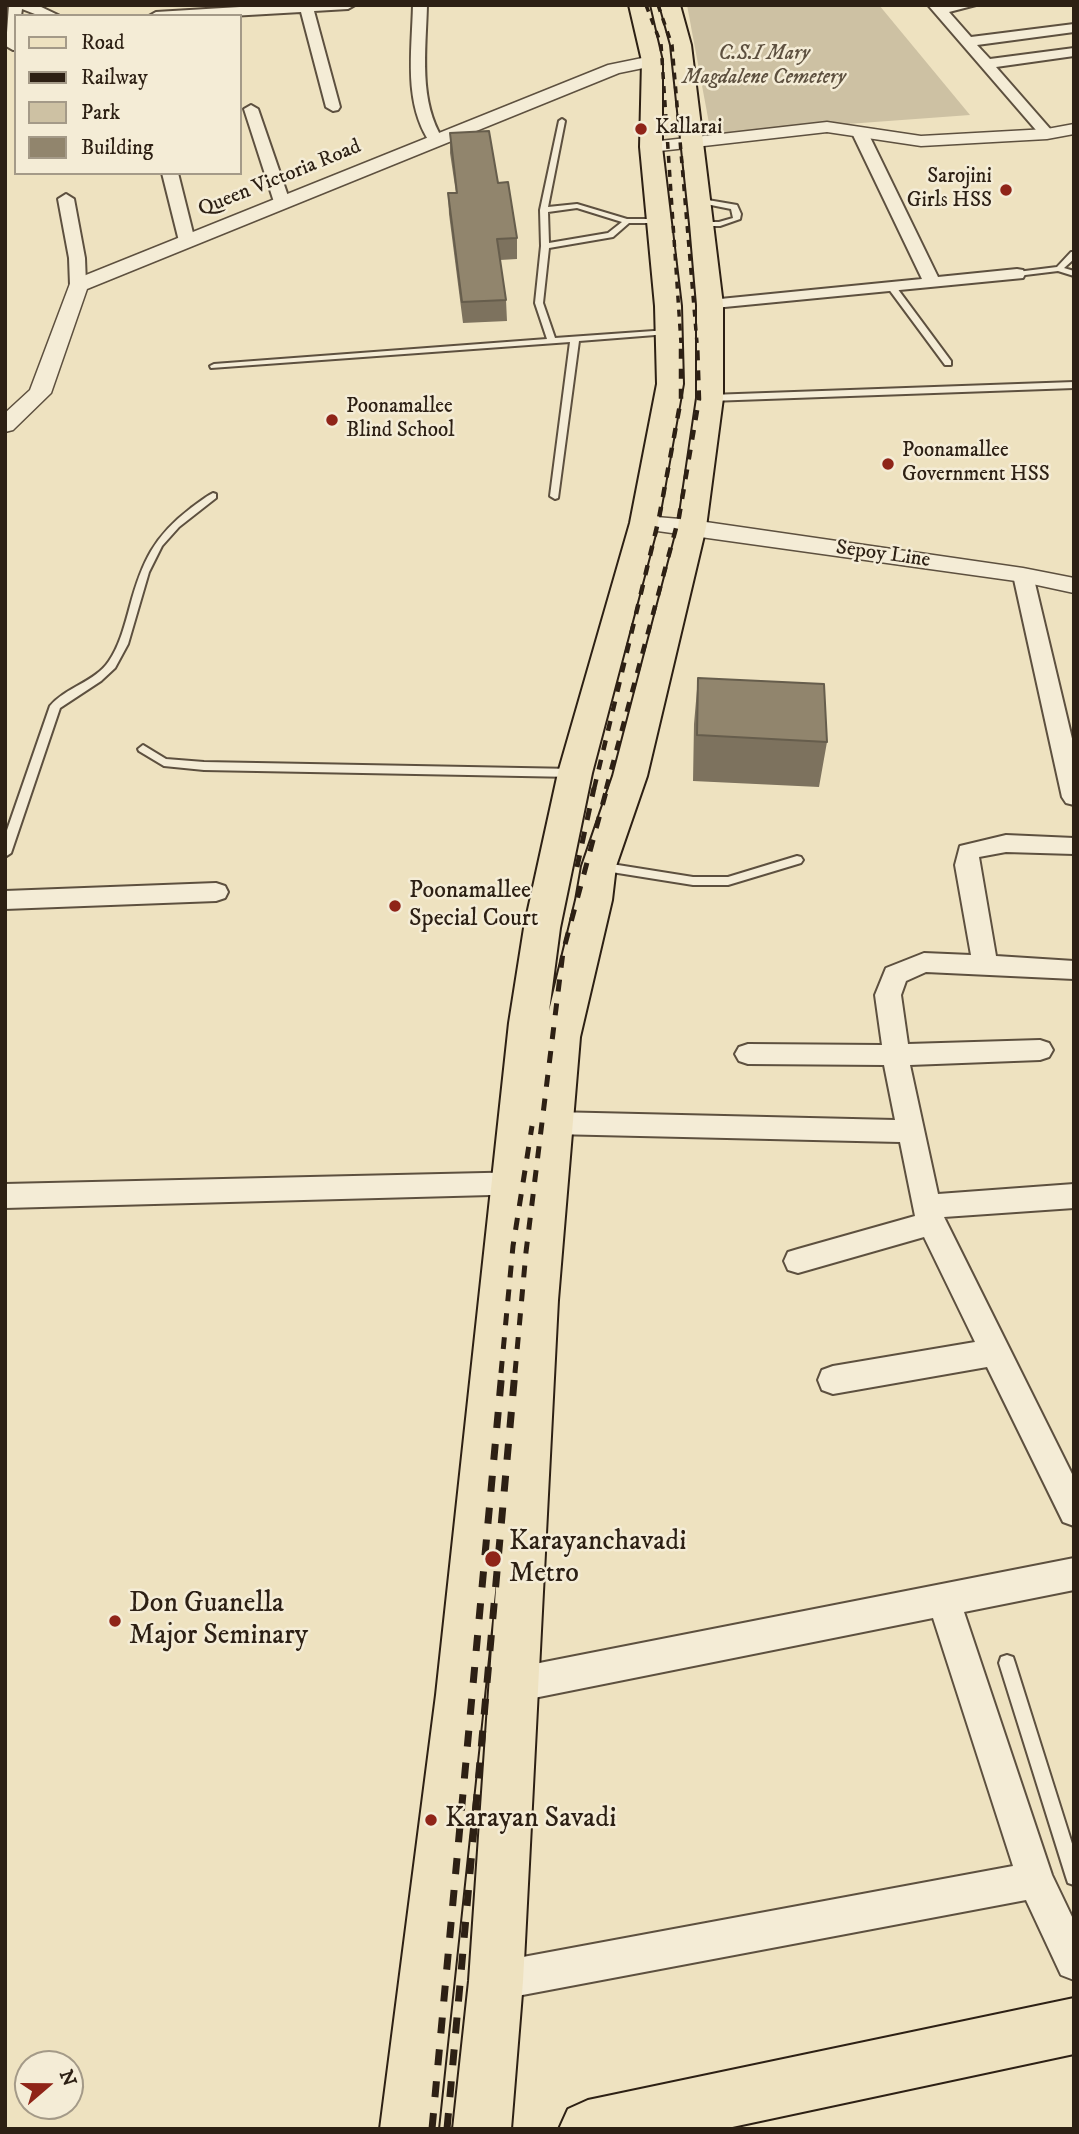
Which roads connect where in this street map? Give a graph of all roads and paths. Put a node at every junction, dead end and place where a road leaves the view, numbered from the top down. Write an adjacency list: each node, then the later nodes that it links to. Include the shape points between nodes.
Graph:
1 (348, 5): 7 (street)
2 (420, 5): 24 (street, via 420,92 428,132)
3 (639, 5): 16 (main road)
4 (670, 5): 25 (main road, via 681,45)
5 (969, 5): 8 (street)
6 (17, 7): 9 (street)
7 (306, 7): 10 (street); 18 (street)
8 (937, 8): 13 (street)
9 (45, 14)
10 (189, 14)
11 (1074, 28): 13 (street)
12 (14, 36): 14 (street)
13 (967, 42): 17 (street)
14 (13, 46)
15 (1074, 52): 17 (street)
16 (652, 61): 24 (street, Queen Victoria Road, via 614,69); 26 (main road)
17 (986, 64): 23 (street, via 1007,80)
18 (333, 107)
19 (251, 109): 29 (street)
20 (562, 121): 30 (lane)
21 (1074, 129): 23 (street)
22 (860, 133): 23 (street, via 921,141); 25 (street, via 827,127); 38 (street)
23 (1047, 134)
24 (436, 141): 29 (street, Queen Victoria Road)
25 (690, 142): 26 (street); 41 (main road)
26 (651, 147): 31 (main road)
27 (170, 175): 32 (street)
28 (66, 199): 39 (street)
29 (282, 202): 32 (street, Queen Victoria Road)
30 (544, 210): 31 (lane, via 577,206); 33 (lane)
31 (643, 221): 33 (lane, via 610,235); 42 (main road)
32 (187, 241): 39 (street, Queen Victoria Road)
33 (545, 246): 44 (lane, via 539,303)
34 (1074, 254): 35 (lane)
35 (1059, 269): 36 (lane); 37 (lane)
36 (1017, 274): 38 (street)
37 (1074, 274)
38 (932, 282): 40 (street)
39 (78, 285): 49 (street, via 40,393)
40 (891, 286): 41 (street); 45 (lane)
41 (710, 305): 48 (main road)
42 (668, 332): 43 (lane); 52 (main road, via 670,384)
43 (575, 338): 44 (lane); 51 (lane)
44 (552, 340): 46 (lane)
45 (948, 363)
46 (215, 366)
47 (1074, 385): 48 (lane)
48 (710, 398): 53 (main road)
49 (5, 425)
50 (213, 496): 60 (lane, via 155,549 117,658 103,675 55,706)
51 (555, 496)
52 (644, 523): 53 (street, Sepoy Line); 57 (main road)
53 (692, 527): 54 (street, Sepoy Line); 62 (main road, via 630,776)
54 (1023, 575): 55 (street, Sepoy Line); 58 (street)
55 (1074, 586)
56 (143, 749): 57 (lane, via 164,762 204,766)
57 (575, 773): 72 (main road, via 538,955)
58 (1074, 797)
59 (1074, 846): 65 (street, via 998,845 968,852)
60 (5, 853)
61 (797, 860): 62 (lane, via 728,881 693,881)
62 (599, 866): 70 (main road, via 561,1037)
63 (216, 892): 64 (street)
64 (5, 900)
65 (985, 965): 66 (street); 69 (street, via 924,962 895,975 888,995)
66 (1074, 970)
67 (1040, 1049): 69 (street)
68 (748, 1054): 69 (street)
69 (895, 1055): 71 (street)
70 (553, 1123): 71 (street); 73 (main road)
71 (910, 1131): 76 (street)
72 (510, 1182): 73 (street); 74 (street); 90 (main road, via 461,1695)
73 (547, 1184): 84 (main road)
74 (5, 1196)
75 (1074, 1196): 76 (street)
76 (929, 1215): 77 (street); 78 (street)
77 (799, 1261)
78 (995, 1352): 79 (street); 80 (street)
79 (833, 1380)
80 (1074, 1511)
81 (1074, 1574): 82 (street)
82 (944, 1602): 84 (street); 86 (street)
83 (1007, 1663): 85 (lane)
84 (514, 1685): 88 (main road)
85 (1074, 1877)
86 (1036, 1880): 87 (street); 88 (street)
87 (1074, 1962)
88 (496, 1981): 91 (main road)
89 (1074, 2026): 92 (main road)
90 (409, 2129)
91 (482, 2129)
92 (588, 2129)

